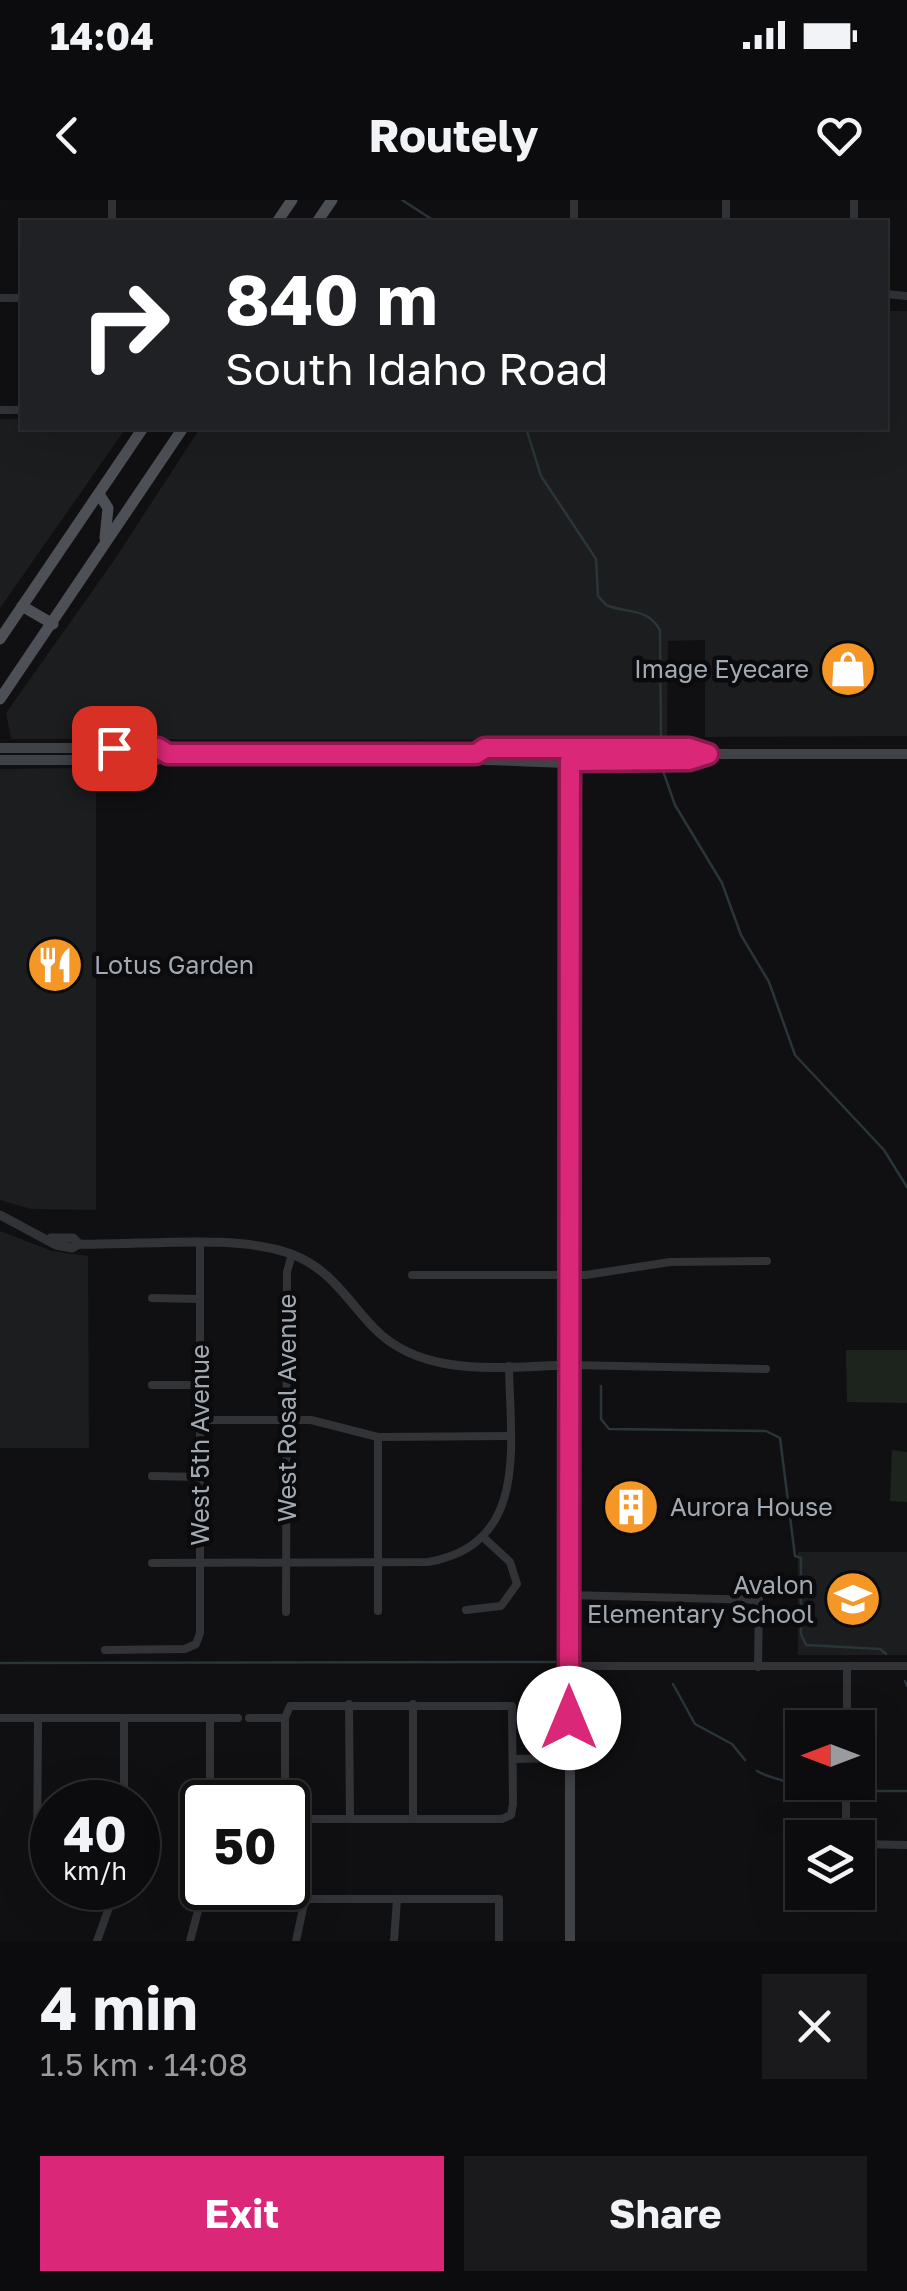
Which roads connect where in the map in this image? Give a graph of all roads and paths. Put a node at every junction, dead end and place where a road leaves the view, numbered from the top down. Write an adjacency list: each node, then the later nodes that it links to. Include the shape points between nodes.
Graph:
1 (142, 430): 3 (main road)
2 (182, 430): 4 (main road)
3 (99, 494): 4 (main road, via 109,522); 5 (main road)
4 (96, 560): 6 (main road)
5 (22, 606): 6 (main road); 7 (main road)
6 (53, 624): 8 (main road)
7 (0, 639)
8 (0, 698)
9 (0, 748): 10 (main road, via 158,748)
10 (168, 754): 11 (main road); 14 (main road, via 157,760)
11 (476, 754): 12 (main road, via 485,748); 15 (main road, via 485,760)
12 (659, 754): 13 (main road, via 689,760 708,754); 15 (main road)
13 (907, 754)
14 (0, 760)
15 (570, 761): 21 (main road)
16 (0, 1216): 17 (street, via 64,1246)
17 (200, 1245): 18 (street, via 244,1244); 23 (street, West 5th Avenue)
18 (292, 1254): 24 (street, via 323,1271 373,1328 404,1350 452,1365); 30 (street, West Rosal Avenue)
19 (767, 1261): 21 (street, via 670,1262)
20 (412, 1275): 21 (street)
21 (570, 1275): 25 (main road)
22 (152, 1298): 23 (street)
23 (200, 1298): 28 (street, West 5th Avenue)
24 (509, 1366): 25 (street); 31 (street)
25 (570, 1366): 26 (street); 40 (main road)
26 (766, 1369)
27 (152, 1385): 28 (street)
28 (200, 1385): 29 (street, West 5th Avenue)
29 (200, 1420): 30 (street); 34 (street, West 5th Avenue)
30 (286, 1420): 32 (street); 38 (street, West Rosal Avenue)
31 (510, 1436): 32 (street); 35 (street, via 507,1496)
32 (378, 1437): 39 (street)
33 (152, 1476): 34 (street)
34 (200, 1477): 37 (street, West 5th Avenue)
35 (483, 1537): 39 (street, via 445,1560); 41 (street, via 510,1562 516,1584 501,1606)
36 (152, 1563): 37 (street)
37 (200, 1563): 38 (street); 44 (street, West 5th Avenue, via 196,1644)
38 (286, 1563): 39 (street); 43 (street, West Rosal Avenue)
39 (378, 1563): 42 (street)
40 (569, 1595): 45 (main road); 48 (street, via 759,1600)
41 (466, 1610)
42 (378, 1611)
43 (286, 1612)
44 (105, 1650)
45 (569, 1666): 48 (street); 59 (main road)
46 (847, 1666): 47 (street); 48 (street); 51 (street)
47 (907, 1666)
48 (758, 1667)
49 (349, 1704): 50 (street); 58 (street, via 290,1706); 66 (street)
50 (414, 1704): 60 (street, via 512,1706); 67 (street)
51 (847, 1710)
52 (0, 1718): 53 (street)
53 (38, 1718): 54 (street); 61 (street)
54 (124, 1718): 55 (street); 62 (street)
55 (210, 1718): 56 (street); 63 (street)
56 (238, 1718)
57 (249, 1718): 58 (street)
58 (285, 1718): 64 (street)
59 (570, 1758): 60 (street); 78 (main road)
60 (514, 1759): 67 (street, via 511,1815)
61 (38, 1780)
62 (124, 1780)
63 (210, 1780)
64 (285, 1780)
65 (310, 1816): 66 (street)
66 (350, 1819): 67 (street)
67 (413, 1819)
68 (875, 1844): 69 (street)
69 (907, 1845)
70 (398, 1898): 75 (street, via 305,1899); 76 (street); 77 (street, via 499,1899)
71 (108, 1910): 73 (street)
72 (198, 1910): 74 (street)
73 (97, 1941)
74 (190, 1941)
75 (296, 1941)
76 (394, 1941)
77 (499, 1941)
78 (570, 1941)

